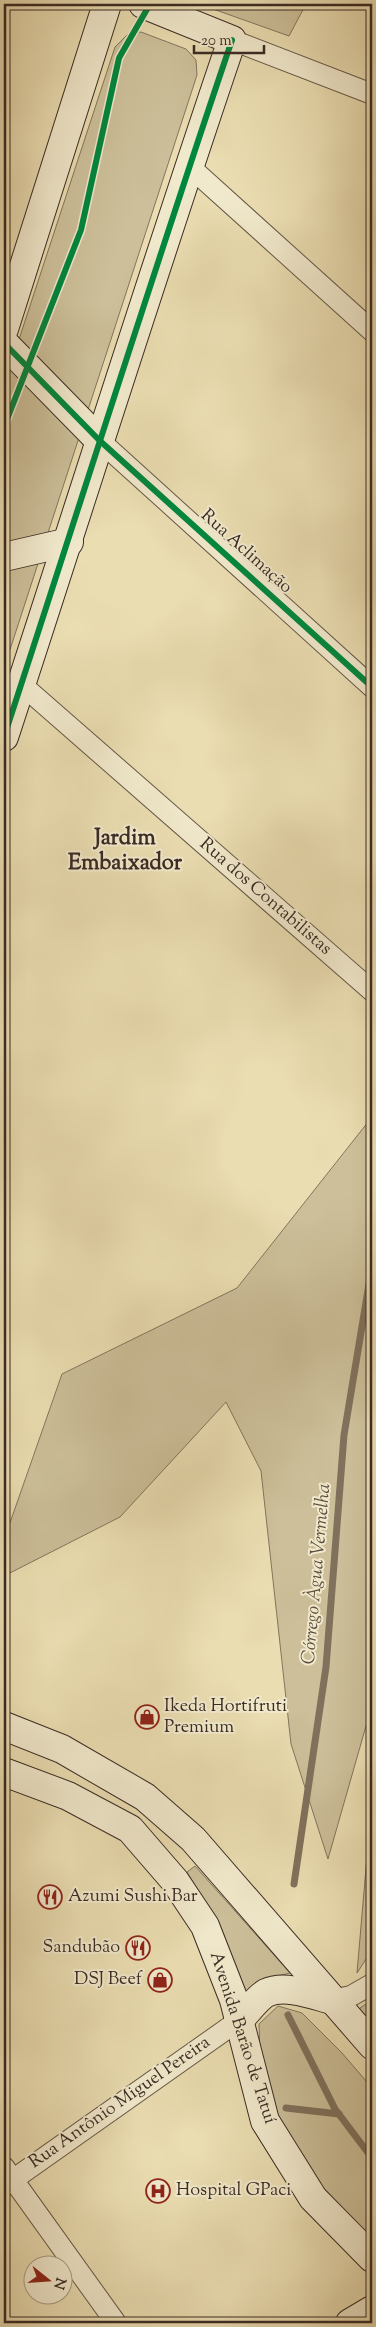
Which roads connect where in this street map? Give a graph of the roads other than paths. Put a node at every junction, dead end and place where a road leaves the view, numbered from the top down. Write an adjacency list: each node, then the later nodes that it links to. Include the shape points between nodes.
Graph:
1 (107, 4): 6 (street)
2 (143, 4): 3 (street)
3 (232, 40): 4 (street); 5 (street)
4 (372, 94)
5 (190, 166): 7 (street); 9 (street)
6 (4, 329)
7 (372, 332)
8 (4, 343): 9 (street)
9 (99, 440): 10 (street); 13 (street, Rua Aclimação)
10 (68, 542): 11 (street); 12 (street)
11 (4, 557)
12 (21, 684): 14 (street); 15 (street, Rua dos Contabilistas)
13 (372, 687)
14 (4, 737)
15 (372, 991)
16 (4, 1726): 19 (street, via 62,1749 145,1797 193,1839)
17 (4, 1772): 20 (street, Avenida Barão de Tatuí, via 68,1796 130,1829 175,1881 205,1926 234,2000)
18 (372, 1984): 19 (street, via 351,1996)
19 (332, 2000): 20 (street, via 298,1992 276,1991 265,1994); 21 (street)
20 (238, 2021): 22 (street, Rua Antônio Miguel Pereira); 23 (street, Avenida Barão de Tatuí, via 265,2121 313,2198)
21 (372, 2045)
22 (7, 2177): 25 (street)
23 (372, 2258)
24 (372, 2310): 26 (street)
25 (116, 2323)
26 (350, 2323)

